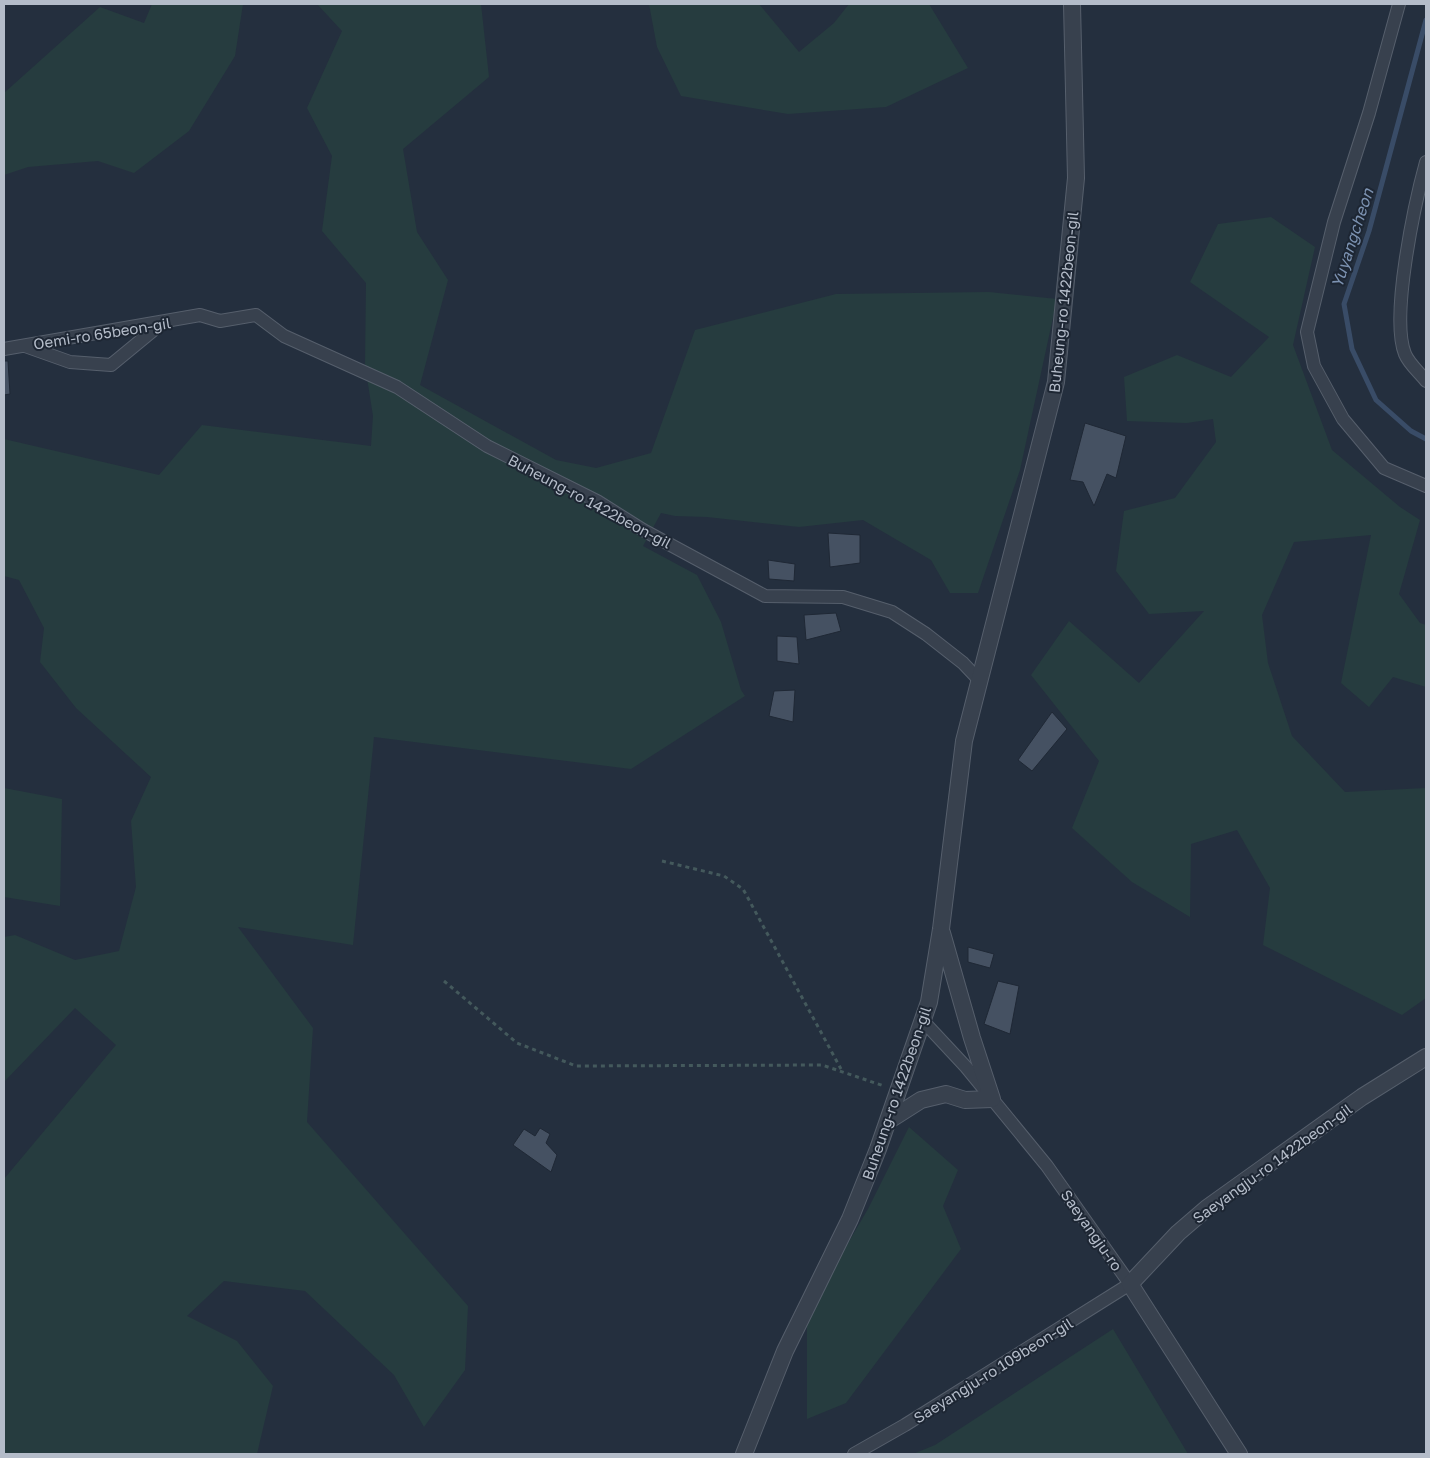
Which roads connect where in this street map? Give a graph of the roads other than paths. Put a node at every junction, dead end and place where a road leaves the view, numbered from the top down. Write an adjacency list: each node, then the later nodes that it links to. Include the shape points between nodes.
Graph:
1 (1072, 4): 10 (street, Buheung-ro 1422beon-gil, via 1076,178 1056,382)
2 (1399, 4): 9 (street, via 1370,113 1334,222 1307,332 1314,366 1343,419 1384,468)
3 (1426, 162): 8 (street, via 1416,196 1400,328 1406,355)
4 (200, 315): 5 (street, Oemi-ro 65beon-gil); 10 (street, Buheung-ro 1422beon-gil, via 220,320 256,315 284,336 397,387 486,446 596,501 765,596 843,597 892,612 963,663)
5 (162, 323): 6 (street, Oemi-ro 65beon-gil); 6 (street, via 111,365 70,362)
6 (25, 346): 7 (street, Oemi-ro 65beon-gil)
7 (4, 348)
8 (1426, 381)
9 (1426, 486)
10 (980, 681): 11 (street, Buheung-ro 1422beon-gil, via 964,741)
11 (941, 928): 12 (street, Buheung-ro 1422beon-gil); 14 (street)
12 (924, 1022): 14 (street, Saeyangju-ro); 15 (street, Buheung-ro 1422beon-gil)
13 (1426, 1057): 16 (street, Saeyangju-ro 1422beon-gil, via 1362,1097 1206,1208)
14 (992, 1099): 15 (street, via 965,1100 946,1094 921,1100); 16 (street, Saeyangju-ro, via 1047,1166)
15 (888, 1121): 17 (street, Buheung-ro 1422beon-gil, via 850,1219 786,1351)
16 (1130, 1284): 18 (street, Saeyangju-ro 109beon-gil); 19 (street, Saeyangju-ro)
17 (746, 1452)
18 (854, 1454)
19 (1239, 1454)

